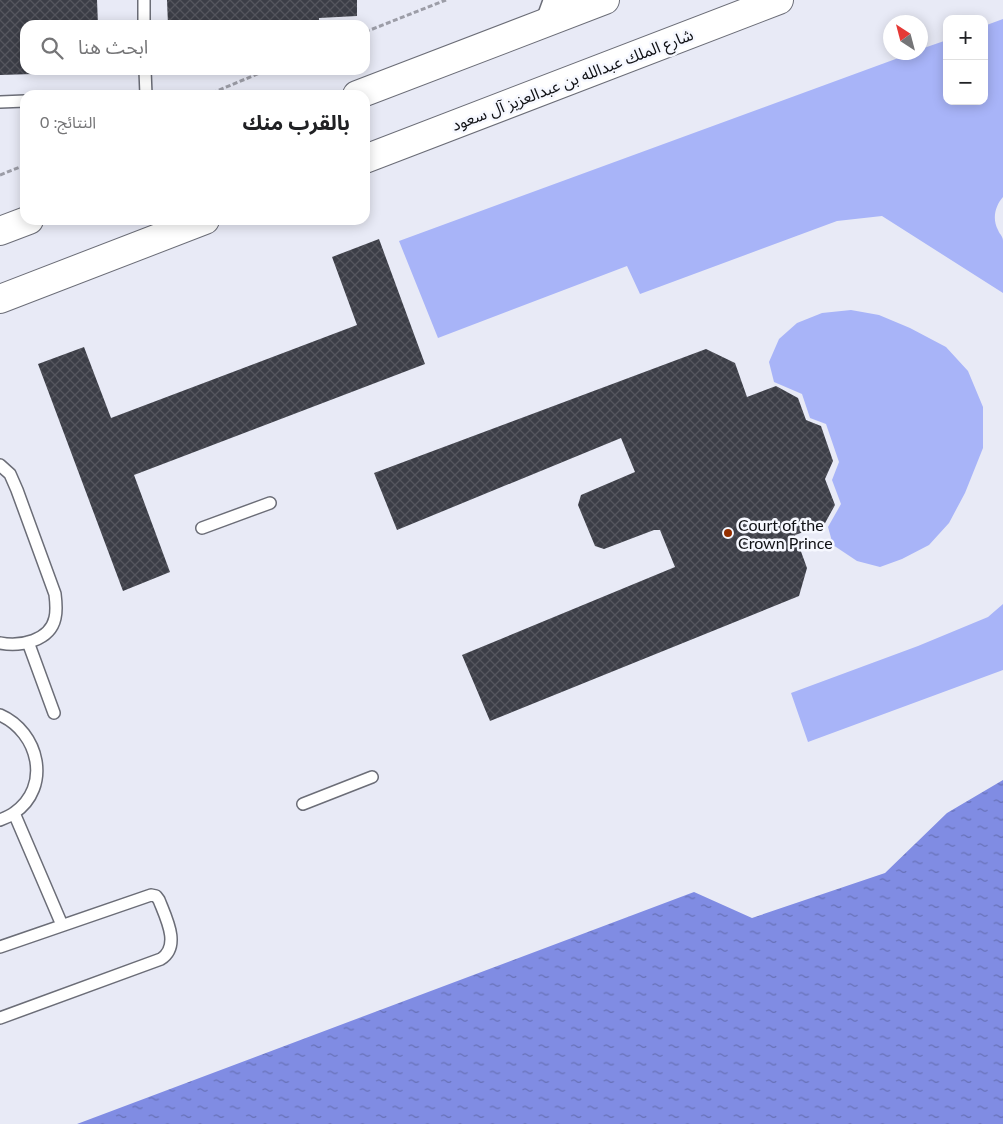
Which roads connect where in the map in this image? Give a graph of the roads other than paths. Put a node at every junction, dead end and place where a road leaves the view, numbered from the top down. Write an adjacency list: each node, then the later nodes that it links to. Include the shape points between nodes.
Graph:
1 (144, 0): 5 (lane)
2 (605, 0): 4 (main road)
3 (779, 0): 11 (main road, شارع الملك عبدالله بن عبدالعزيز آل سعود)
4 (551, 11): 8 (main road)
5 (144, 20)
6 (145, 75): 7 (lane)
7 (146, 90)
8 (369, 90)
9 (20, 101): 10 (lane)
10 (0, 102)
11 (370, 157)
12 (20, 224): 14 (main road)
13 (192, 225): 15 (main road)
14 (0, 231)
15 (4, 300)
16 (0, 466): 19 (lane, via 6,469 14,482 55,594 55,620 44,634)
17 (270, 503): 18 (lane)
18 (202, 528)
19 (28, 642): 20 (lane, via 18,645); 21 (lane)
20 (0, 643)
21 (54, 713)
22 (0, 715): 25 (lane, via 19,726 30,740 36,756 37,773 33,788 26,802)
23 (372, 777): 24 (lane)
24 (302, 804)
25 (14, 813): 26 (lane); 27 (lane)
26 (0, 820)
27 (62, 925): 28 (lane); 29 (lane, via 151,895 159,900 172,944 161,959)
28 (0, 947)
29 (0, 1018)

